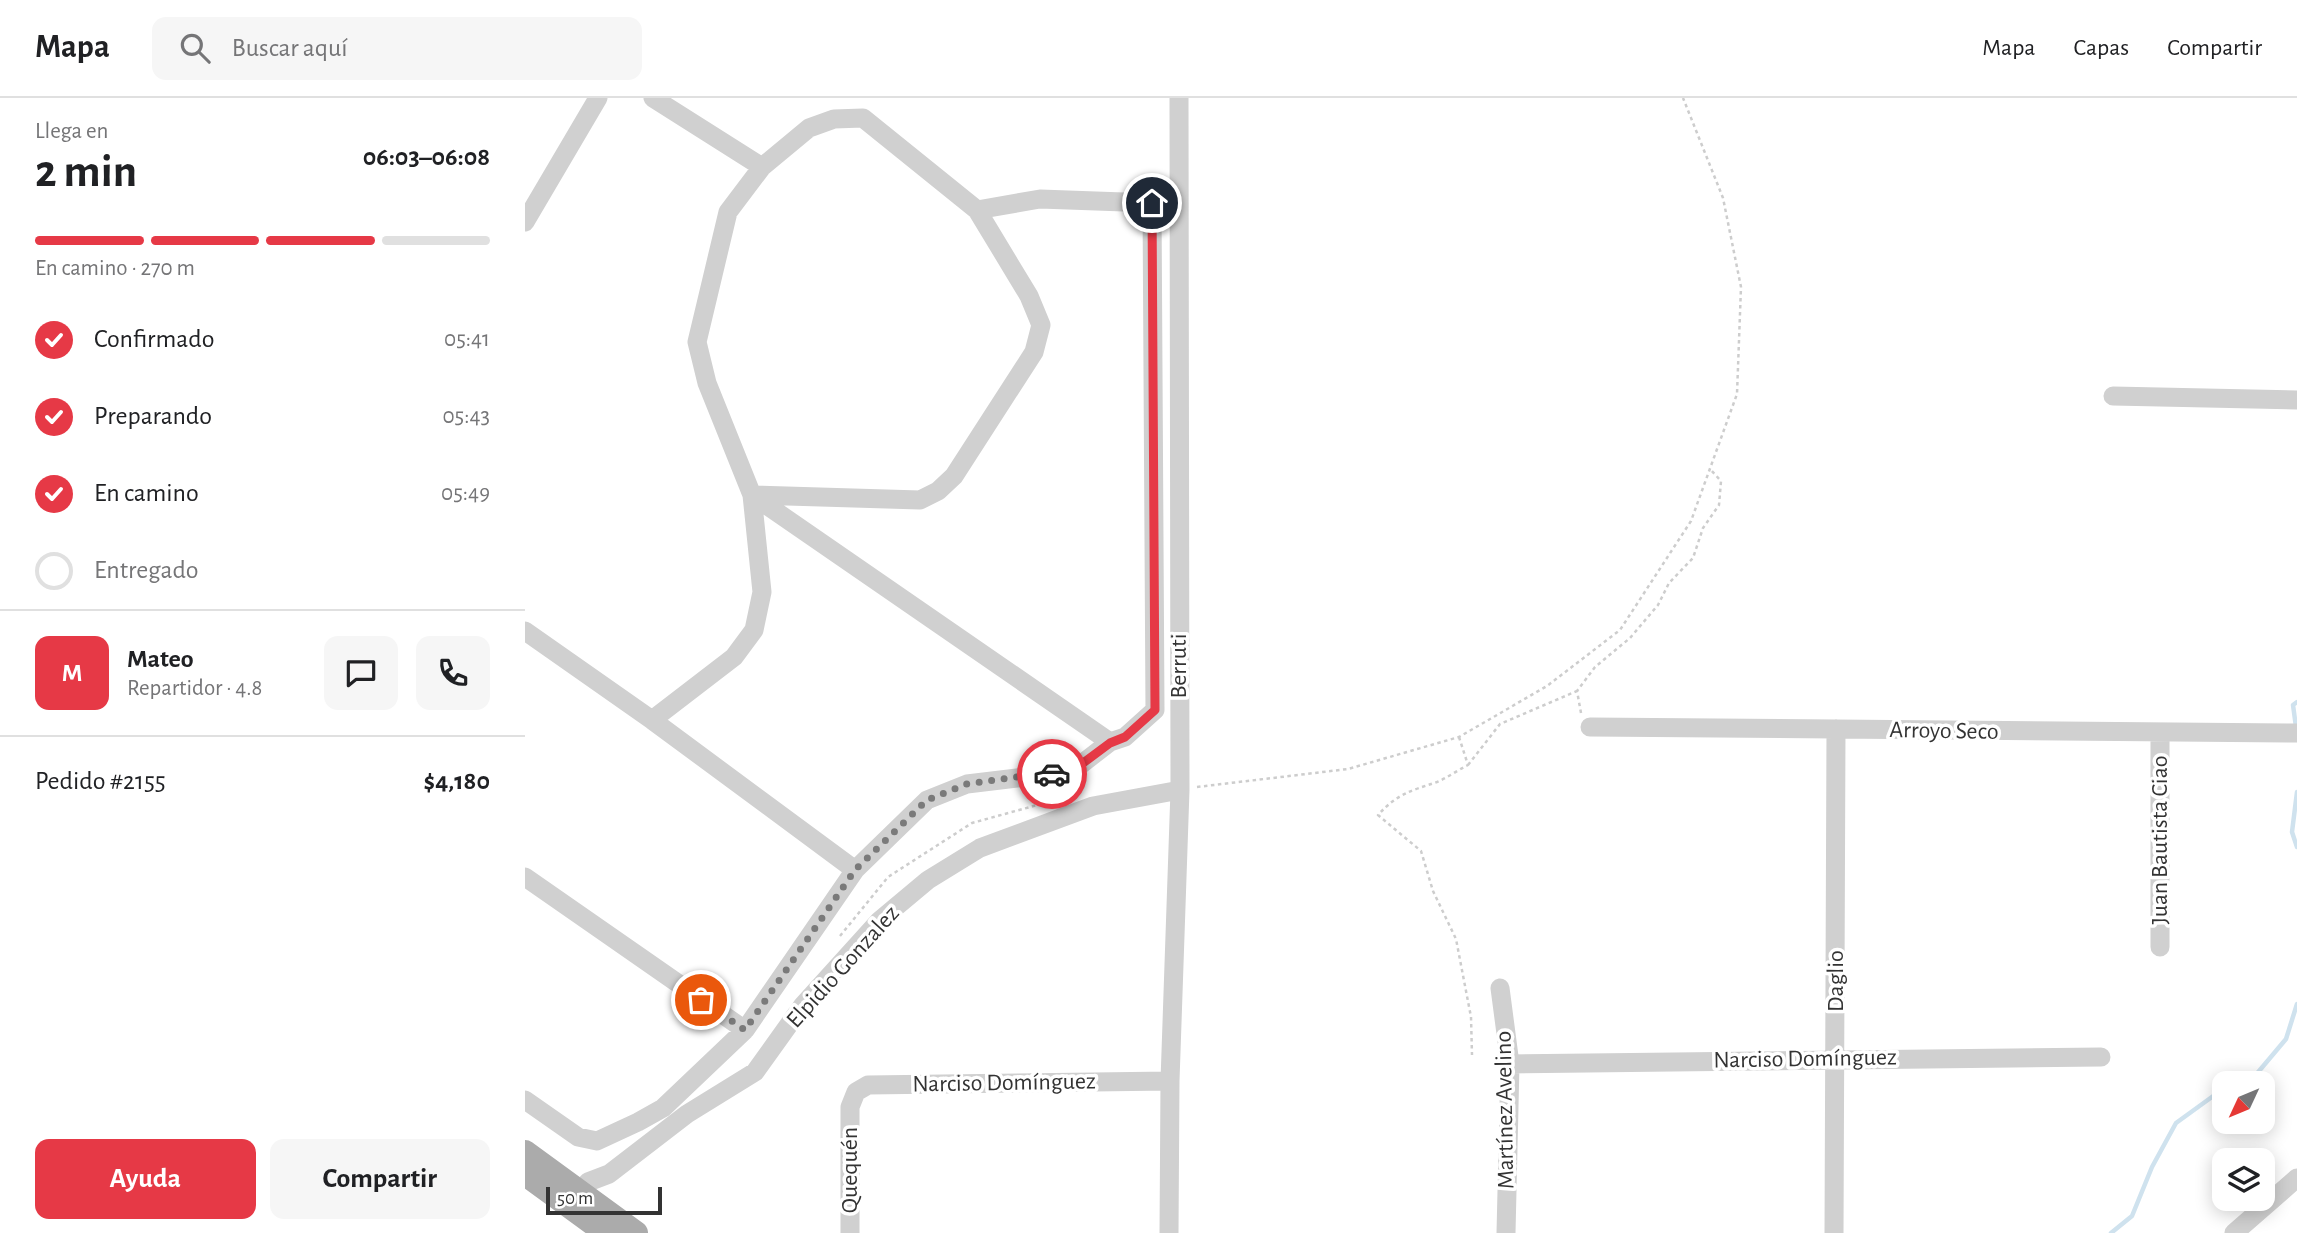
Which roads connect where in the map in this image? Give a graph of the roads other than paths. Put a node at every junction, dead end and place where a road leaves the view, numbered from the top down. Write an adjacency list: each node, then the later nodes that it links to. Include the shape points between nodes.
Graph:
1 (598, 98): 6 (street)
2 (653, 98): 4 (street)
3 (1179, 98): 17 (street, Berruti)
4 (762, 167): 5 (street, via 809,128 863,118); 9 (street, via 728,212 697,342 707,383)
5 (977, 210): 9 (street, via 1030,296 1041,325 1034,352 954,476 920,500); 16 (street, via 1040,199 1152,203 1155,710 1125,737)
6 (525, 222)
7 (2113, 396): 8 (street)
8 (2297, 400)
9 (752, 495): 11 (street, via 762,592 754,630 734,657); 16 (street)
10 (525, 631): 11 (street)
11 (652, 720): 18 (street)
12 (1590, 727): 13 (street, Arroyo Seco)
13 (1836, 729): 14 (street, Arroyo Seco); 24 (street, Daglio)
14 (2159, 733): 15 (street, Arroyo Seco); 20 (street, Juan Bautista Ciao)
15 (2297, 733)
16 (1110, 743): 18 (street, via 1066,772 967,784 927,800)
17 (1179, 790): 26 (street, Berruti); 32 (street, Elpidio Gonzalez, via 1093,806 980,848 928,880 879,921 803,1005 755,1072 687,1114 610,1174 588,1182)
18 (855, 870): 22 (street)
19 (525, 877): 22 (street)
20 (2160, 947)
21 (1500, 988): 25 (street, Martínez Avelino)
22 (745, 1030): 27 (street, via 663,1108 597,1141 578,1137)
23 (2101, 1057): 24 (street, Narciso Domínguez)
24 (1836, 1058): 25 (street, Narciso Domínguez); 38 (street, Daglio)
25 (1510, 1064): 37 (street, Martínez Avelino)
26 (1170, 1081): 28 (street, Narciso Domínguez, via 868,1086 856,1092); 36 (street, Berruti)
27 (525, 1100)
28 (851, 1107): 35 (street, Quequén)
29 (525, 1152): 32 (main road)
30 (525, 1174): 33 (main road)
31 (2297, 1178): 39 (street)
32 (581, 1192): 34 (main road)
33 (606, 1233)
34 (636, 1233)
35 (850, 1233)
36 (1169, 1233)
37 (1506, 1233)
38 (1834, 1233)
39 (2234, 1233)

